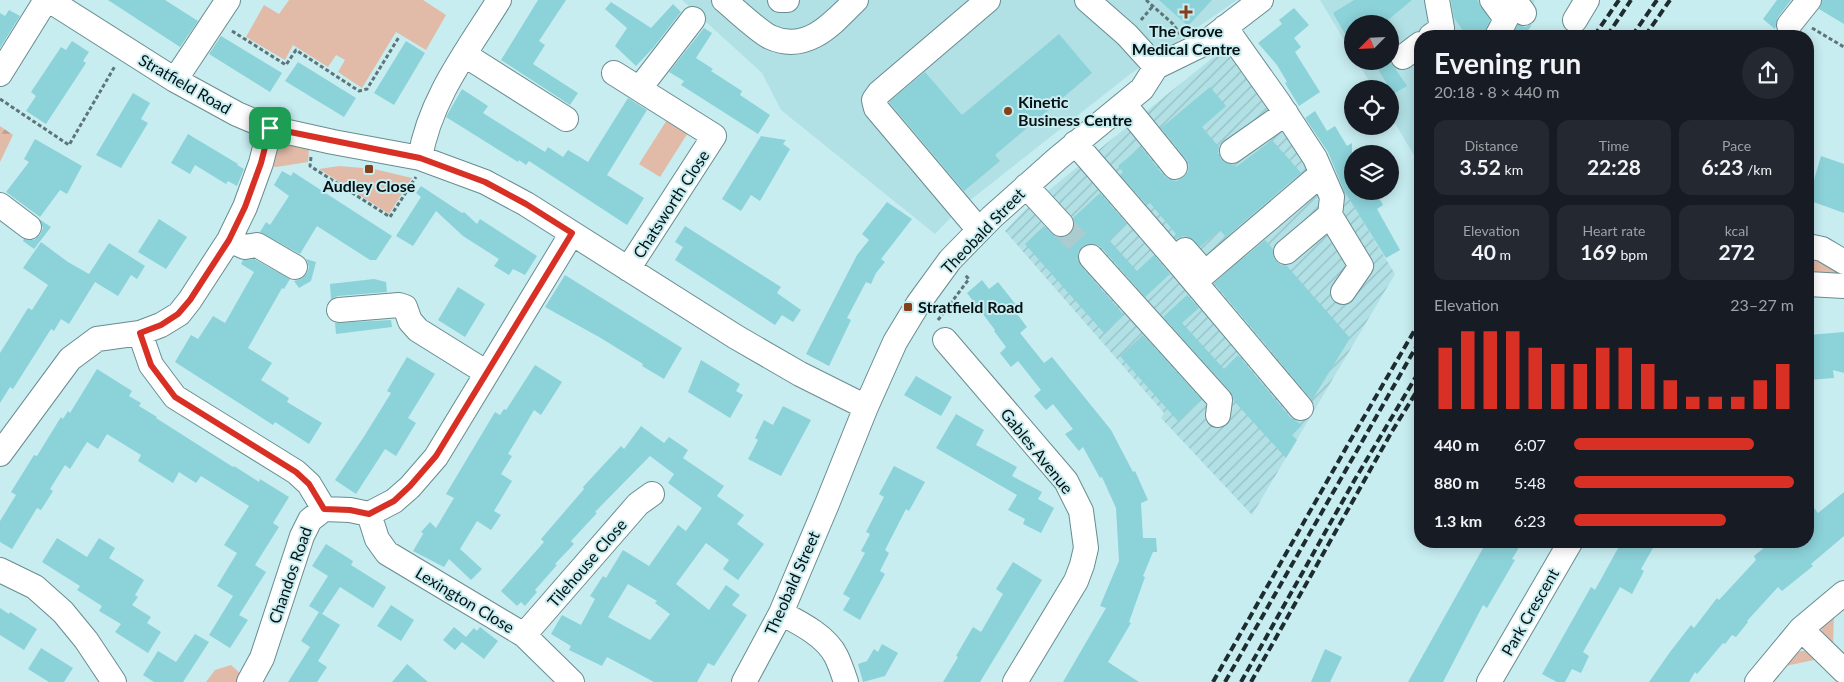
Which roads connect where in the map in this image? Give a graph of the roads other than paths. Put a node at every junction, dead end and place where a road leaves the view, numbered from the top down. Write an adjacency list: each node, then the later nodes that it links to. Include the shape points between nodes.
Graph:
1 (47, 0): 21 (street); 23 (street, Stratfield Road)
2 (228, 0): 23 (street)
3 (500, 0): 19 (street)
4 (724, 0): 7 (street, via 769,36 783,40 814,37 831,26)
5 (780, 0): 6 (street)
6 (787, 0)
7 (856, 0)
8 (988, 0): 39 (street, via 874,100 876,108)
9 (1087, 0): 20 (street, via 1127,35)
10 (1261, 0): 16 (street)
11 (1437, 0): 17 (street, via 1442,28)
12 (1492, 0): 18 (street, via 1506,19)
13 (1588, 0): 15 (street)
14 (693, 19): 24 (street)
15 (1575, 20)
16 (1225, 27): 20 (street, via 1205,43); 26 (street)
17 (1439, 30)
18 (1500, 30)
19 (465, 55): 27 (street); 31 (street, via 431,116)
20 (1156, 67): 25 (street, Theobald Street, via 1142,89)
21 (0, 74)
22 (614, 74): 24 (street, Chatsworth Close)
23 (175, 80): 28 (street, Stratfield Road, via 228,110)
24 (639, 89): 47 (street, Chatsworth Close, via 714,136)
25 (1124, 104): 29 (street, Theobald Street); 32 (street)
26 (1286, 113): 30 (street); 33 (street)
27 (566, 119)
28 (270, 128): 31 (street, Stratfield Road); 41 (street, via 245,207)
29 (1079, 139): 33 (street, via 1205,273 1312,181); 34 (street, Theobald Street); 56 (street)
30 (1232, 151)
31 (423, 159): 40 (street, Stratfield Road, via 485,182)
32 (1175, 167)
33 (1323, 176): 36 (street, via 1332,197)
34 (1026, 186): 37 (street); 39 (street, Theobald Street)
35 (0, 205): 38 (street)
36 (1330, 215): 43 (street); 50 (street, via 1361,266)
37 (1061, 224)
38 (29, 227)
39 (979, 230): 55 (street, Theobald Street, via 950,260 918,304 895,342)
40 (572, 233): 47 (street, Stratfield Road); 54 (street)
41 (229, 240): 46 (street, via 245,247 257,245); 52 (street, via 178,314)
42 (1814, 247): 45 (street)
43 (1286, 252)
44 (1091, 257): 57 (street, via 1220,400)
45 (1844, 262)
46 (295, 267)
47 (628, 269): 55 (street, Stratfield Road, via 736,337)
48 (1814, 284): 49 (street)
49 (1844, 286)
50 (1343, 292)
51 (339, 310): 54 (street, via 405,307 410,321 418,330)
52 (140, 333): 58 (street, via 97,339 70,359); 60 (street, Chandos Road, via 151,365 175,397 296,472 309,484)
53 (945, 340): 74 (street, Gables Avenue, via 1066,482 1081,511 1086,548 1076,581)
54 (487, 373): 61 (street, via 436,456 394,501)
55 (866, 407): 65 (street, Theobald Street)
56 (1301, 408)
57 (1218, 415)
58 (0, 454)
59 (652, 494): 67 (street, Tilehouse Close, via 638,504)
60 (324, 509): 61 (street); 70 (street, Chandos Road, via 310,520 302,536 262,658)
61 (369, 514): 67 (street, Lexington Close, via 386,553)
62 (1567, 548): 75 (street, Park Crescent)
63 (0, 570): 69 (street, via 36,587 63,612)
64 (1844, 593): 66 (street)
65 (781, 613): 72 (street, Theobald Street); 73 (street, via 824,640 836,654)
66 (1801, 629): 68 (street); 76 (street)
67 (524, 636): 71 (street, Lexington Close)
68 (1844, 671)
69 (114, 682)
70 (249, 682)
71 (572, 682)
72 (744, 682)
73 (846, 682)
74 (1016, 682)
75 (1489, 682)
76 (1756, 682)

